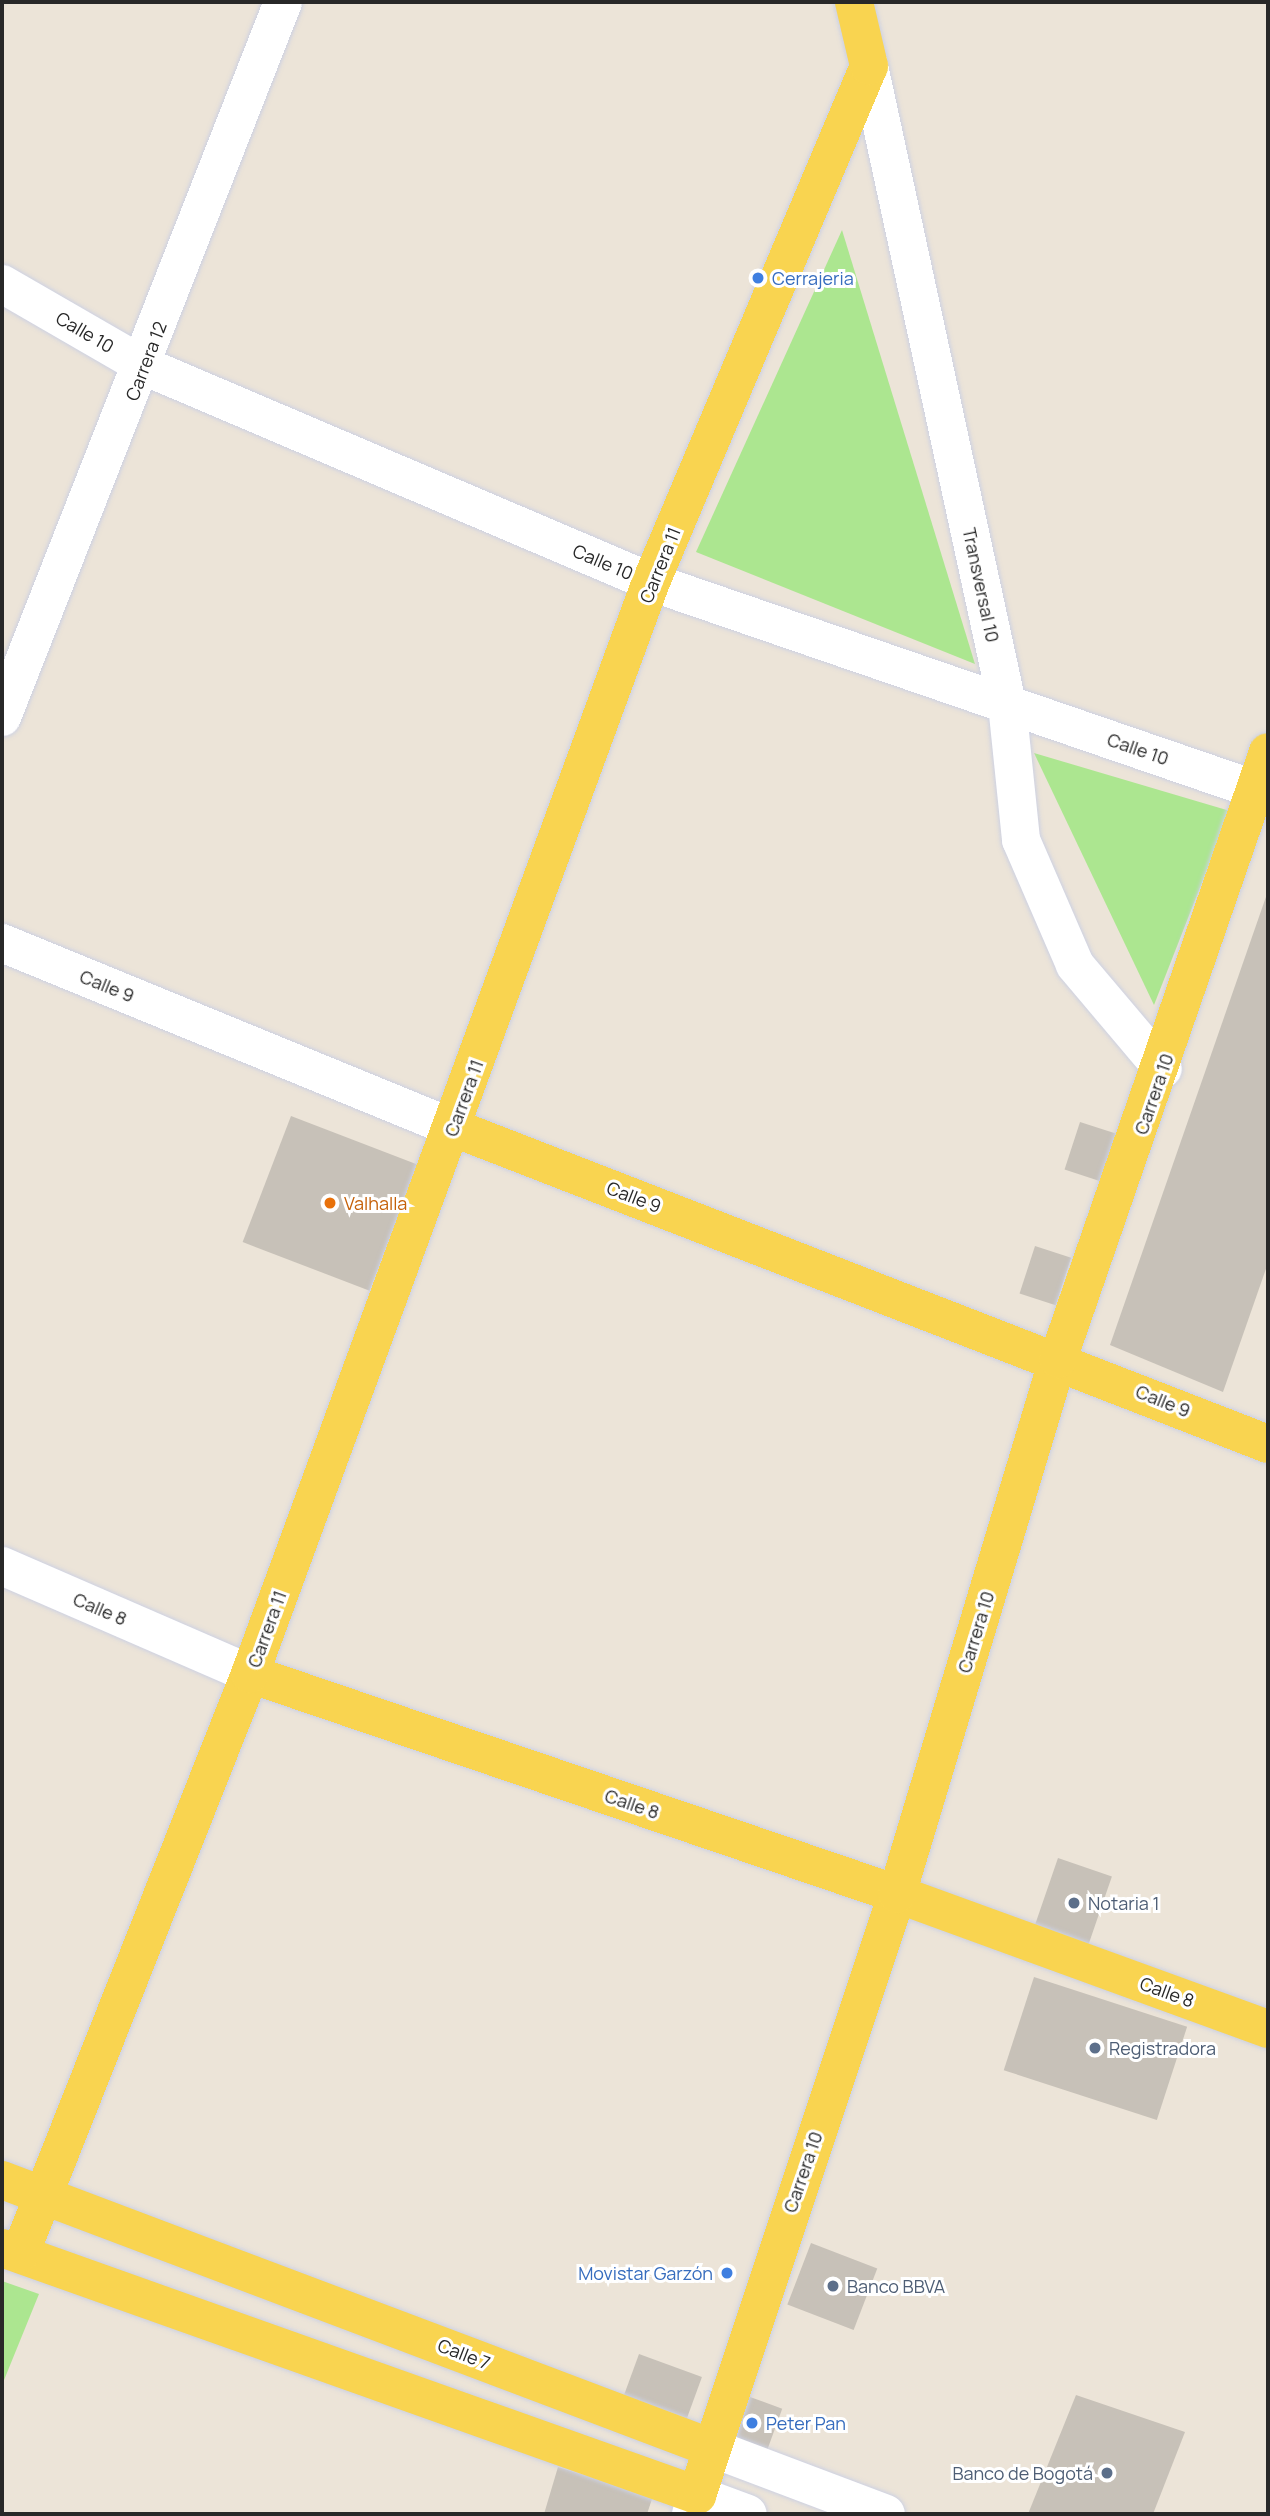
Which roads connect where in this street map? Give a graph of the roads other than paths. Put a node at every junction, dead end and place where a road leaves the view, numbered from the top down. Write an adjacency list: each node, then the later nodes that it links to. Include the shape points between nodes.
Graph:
1 (283, 2): 5 (street, Carrera 12)
2 (854, 2): 3 (main road)
3 (869, 66): 6 (main road, Carrera 11); 8 (street, Transversal 10)
4 (2, 284): 5 (street, Calle 10)
5 (144, 366): 6 (street, Calle 10); 7 (street, Carrera 12)
6 (652, 583): 8 (street, Calle 10); 13 (main road, Carrera 11)
7 (6, 694)
8 (1007, 704): 10 (street, Calle 10); 12 (street, Transversal 10, via 1021,840 1075,965)
9 (1268, 752): 10 (main road, Carrera 10)
10 (1262, 792): 12 (main road, Carrera 10)
11 (2, 943): 13 (street, Calle 9)
12 (1163, 1069): 14 (main road, Carrera 10)
13 (454, 1128): 14 (main road, Calle 9); 17 (main road, Carrera 11)
14 (1058, 1360): 15 (main road, Calle 9); 18 (main road, Carrera 10)
15 (1268, 1444)
16 (2, 1566): 17 (street, Calle 8)
17 (250, 1674): 18 (main road, Calle 8); 21 (main road, Carrera 11)
18 (897, 1894): 19 (main road, Calle 8); 23 (main road, Carrera 10)
19 (1268, 2029)
20 (2, 2180): 21 (main road, Calle 7)
21 (41, 2193): 22 (main road, Carrera 11); 23 (main road, Calle 7)
22 (11, 2251): 24 (main road)
23 (709, 2447): 24 (main road, Carrera 10); 26 (street, Calle 7)
24 (694, 2505): 25 (street)
25 (748, 2514)
26 (886, 2514)

